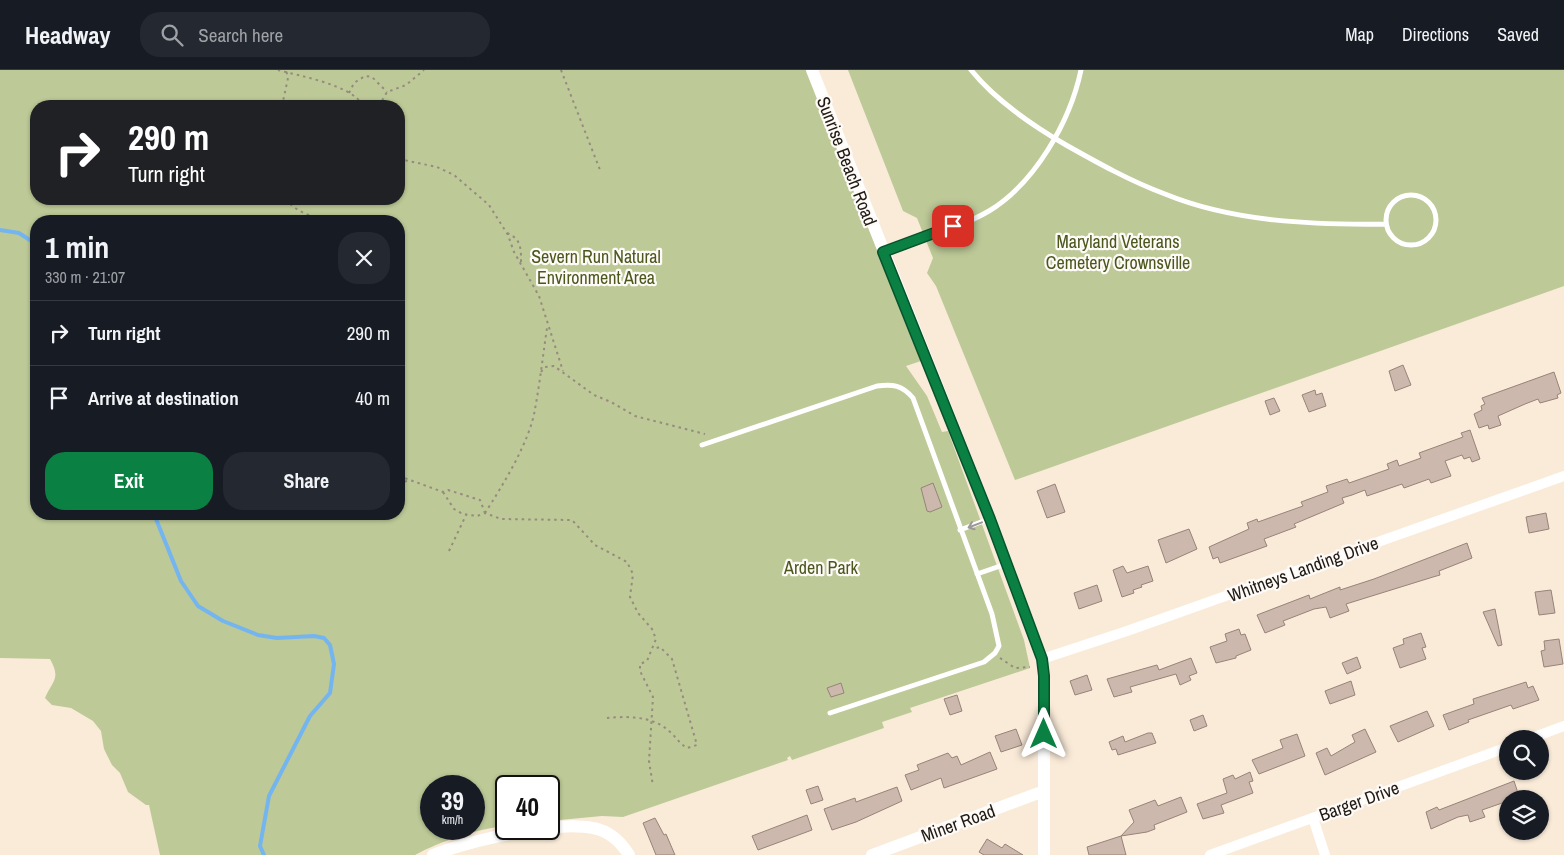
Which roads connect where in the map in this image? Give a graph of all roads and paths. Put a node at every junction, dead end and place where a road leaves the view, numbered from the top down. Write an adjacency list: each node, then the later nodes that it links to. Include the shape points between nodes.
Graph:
1 (278, 70): 7 (path)
2 (424, 70): 9 (path, via 406,85)
3 (561, 70): 15 (path)
4 (812, 70): 20 (street, Sunrise Beach Road)
5 (971, 70): 13 (lane, via 1015,112)
6 (1082, 70): 13 (lane)
7 (287, 71): 8 (path); 10 (path)
8 (349, 92): 9 (path, via 358,79 365,76); 11 (path)
9 (387, 92): 12 (path)
10 (283, 100)
11 (358, 100)
12 (382, 100)
13 (1056, 138): 18 (lane, via 1104,166 1166,195 1215,210 1322,224); 20 (lane, via 1030,176 989,211)
14 (405, 160): 19 (path, via 437,167 454,175 489,205)
15 (600, 170)
16 (290, 205): 17 (path)
17 (308, 215)
18 (1386, 224): 18 (lane, via 1396,241 1414,245 1431,235 1436,216 1426,200 1407,195 1390,205)
19 (506, 232): 21 (path); 21 (path, via 519,242)
20 (883, 252): 34 (street, Sunrise Beach Road)
21 (522, 266): 22 (path, via 539,296)
22 (548, 328): 23 (path); 24 (path)
23 (563, 371): 24 (path, via 554,366 545,367); 25 (path, via 594,395 635,416)
24 (541, 372): 32 (path, via 530,428 508,477)
25 (722, 438): 26 (lane); 35 (lane, via 877,386 905,388 913,398)
26 (702, 445)
27 (1564, 476): 41 (street, Whitneys Landing Drive)
28 (405, 479): 29 (path)
29 (408, 480): 30 (path); 31 (path)
30 (405, 484)
31 (443, 492): 32 (path, via 448,490 480,500); 33 (path, via 454,509)
32 (485, 513): 33 (path); 39 (path, via 501,519 572,520 594,545 627,562 633,574 630,597 656,639)
33 (466, 515): 36 (path)
34 (990, 519): 35 (lane, one-way to 35); 37 (street, Sunrise Beach Road)
35 (960, 530): 38 (lane)
36 (449, 551)
37 (1006, 564): 38 (lane); 41 (street, Sunrise Beach Road)
38 (977, 574): 40 (lane, via 998,635 1000,646)
39 (652, 650): 44 (path, via 647,661 640,664 640,671 653,697); 44 (path, via 660,647 672,659 698,745 687,748 669,730)
40 (995, 653): 41 (path, via 1015,668 1036,666); 42 (lane, via 984,662)
41 (1042, 659): 49 (street, Sunrise Beach Road)
42 (830, 713)
43 (608, 718): 44 (path, via 631,715)
44 (651, 722): 48 (path, via 649,761)
45 (1564, 726): 46 (street)
46 (1549, 732)
47 (1499, 750): 50 (street, Barger Drive)
48 (653, 786)
49 (1044, 791): 53 (street, Miner Road); 54 (street, Sunrise Beach Road)
50 (1313, 818): 55 (street, Barger Drive); 56 (street)
51 (433, 855): 52 (street, via 490,839 574,826 610,834)
52 (629, 855)
53 (872, 855)
54 (1044, 855)
55 (1210, 855)
56 (1325, 855)

